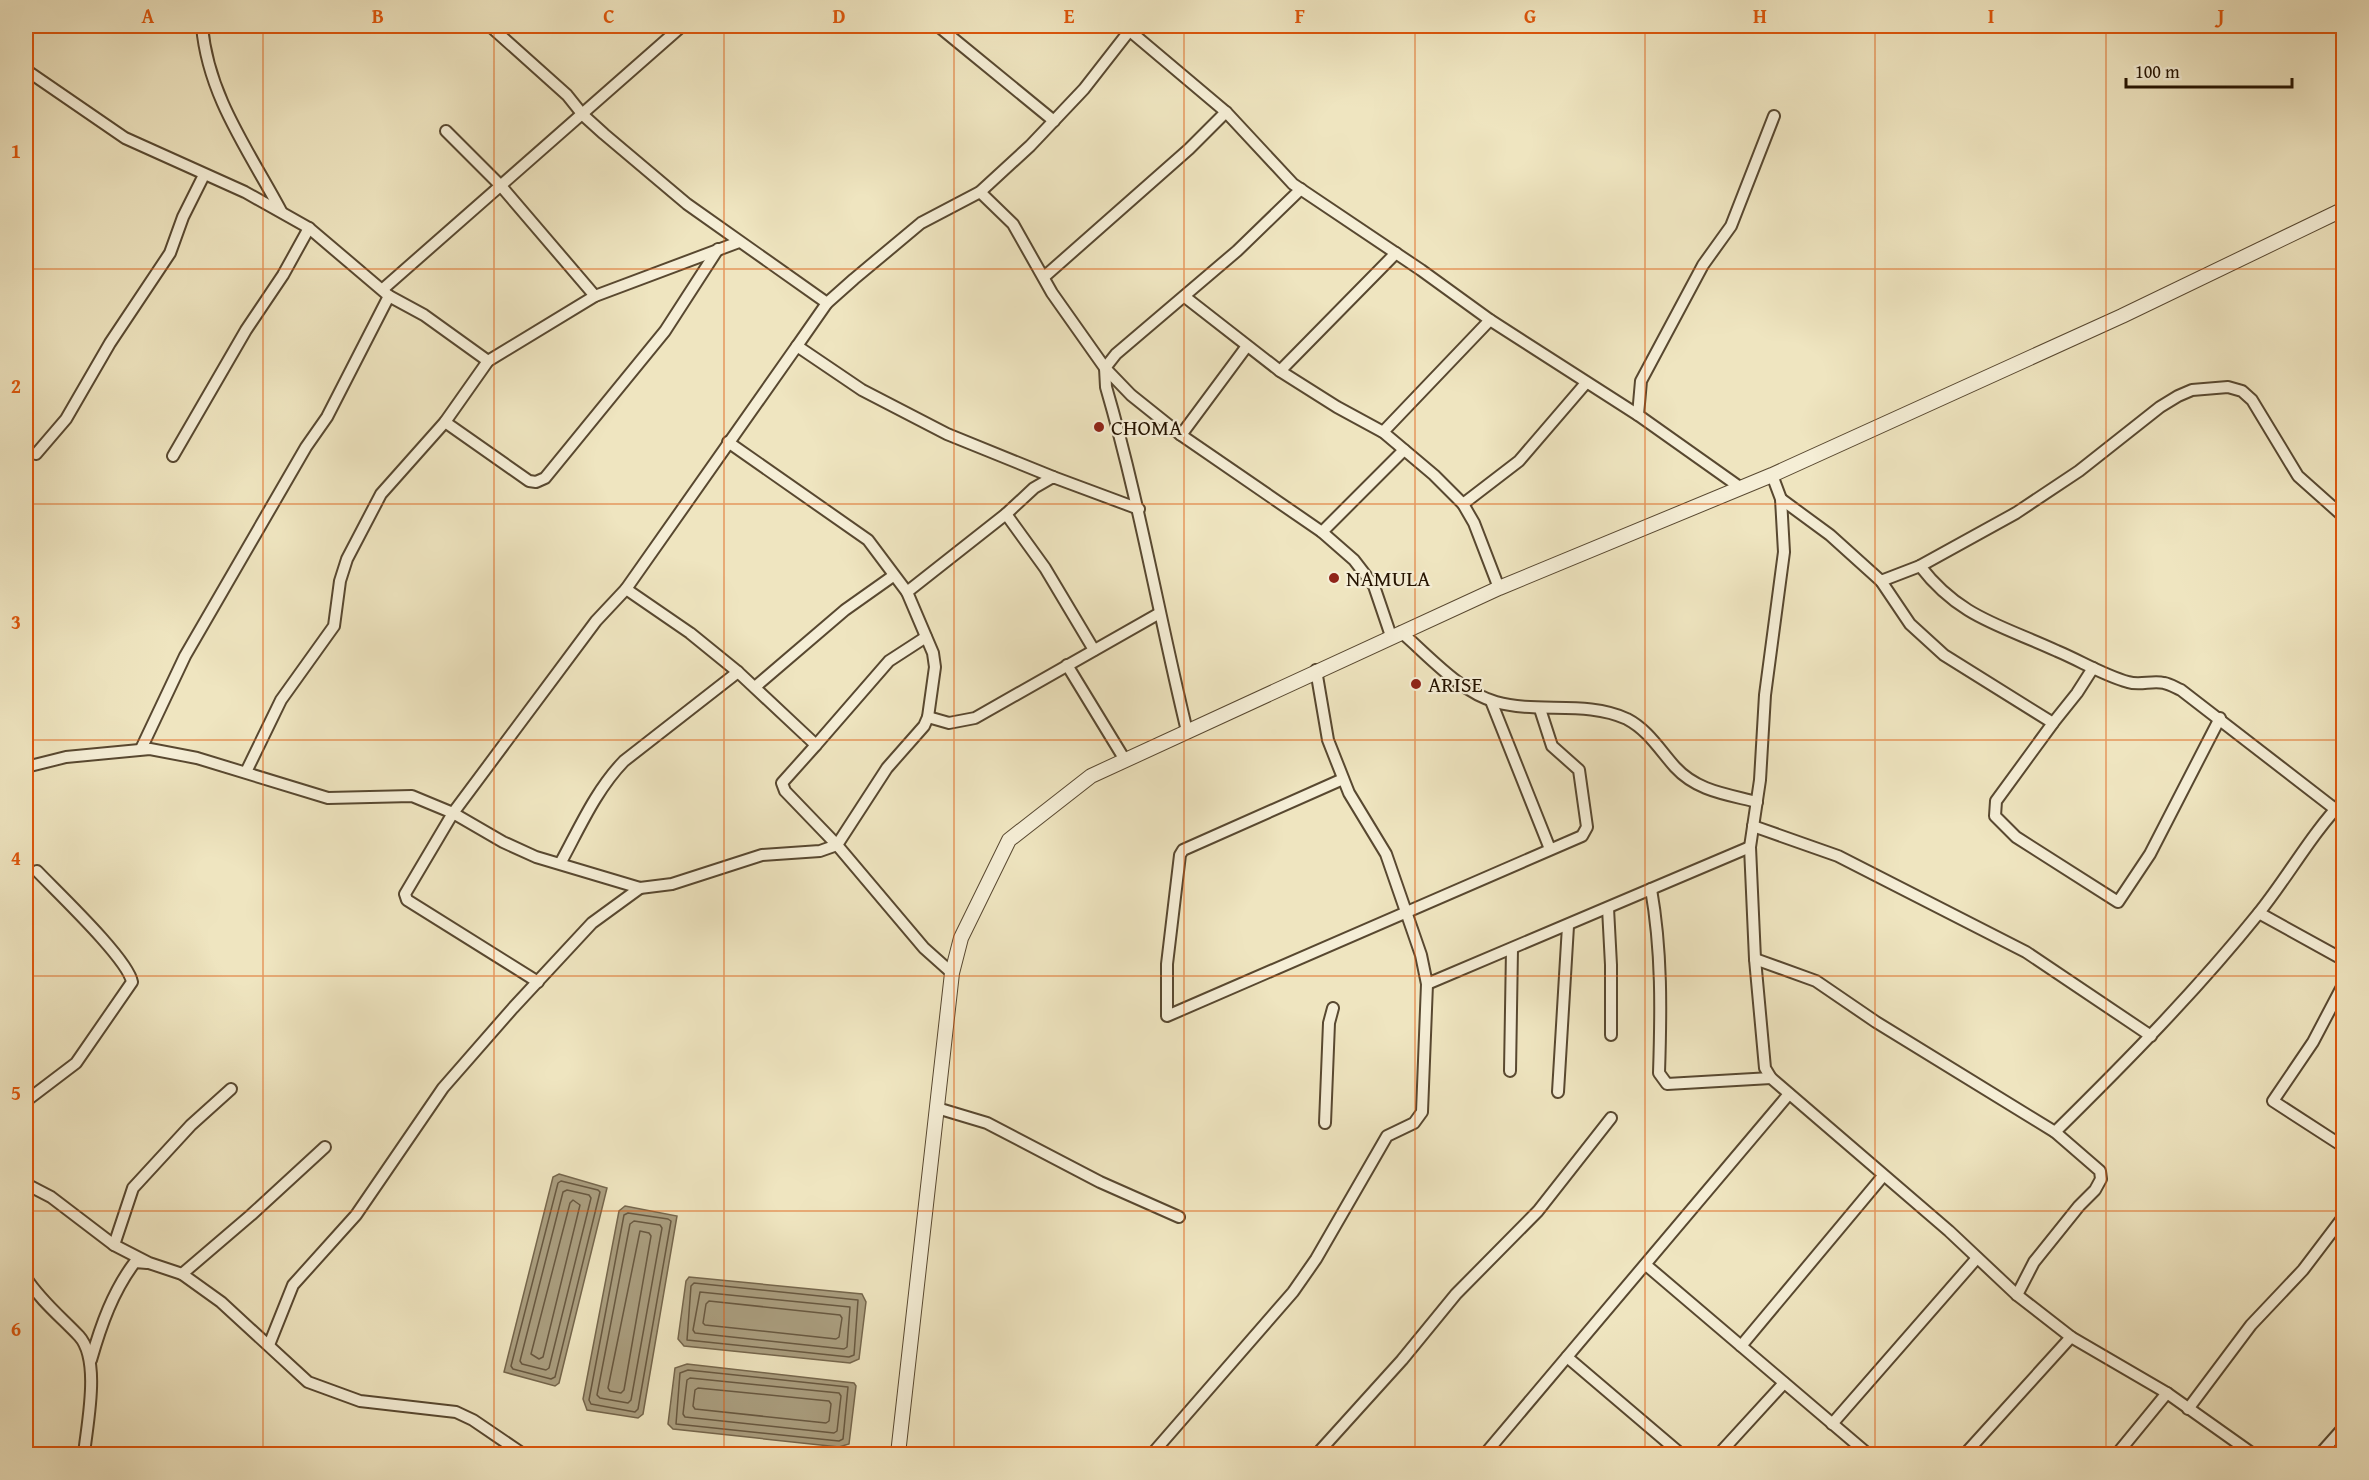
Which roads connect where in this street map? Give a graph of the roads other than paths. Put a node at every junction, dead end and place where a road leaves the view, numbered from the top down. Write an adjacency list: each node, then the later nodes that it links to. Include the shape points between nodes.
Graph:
1 (202, 26): 17 (street, via 219,97)
2 (490, 26): 8 (street, via 567,95)
3 (682, 26): 8 (street, via 625,73)
4 (938, 26): 10 (street)
5 (1127, 28): 7 (street); 10 (street, via 1084,89)
6 (26, 70): 12 (street, via 107,128)
7 (1226, 111): 14 (street); 22 (street, via 1189,150)
8 (583, 115): 13 (street); 19 (street, via 687,204)
9 (1774, 116): 34 (street, via 1731,226 1703,265 1641,381)
10 (1054, 121): 15 (street)
11 (446, 131): 13 (street)
12 (204, 175): 17 (street); 40 (street, via 170,252 66,419)
13 (501, 186): 23 (street); 24 (street)
14 (1301, 189): 21 (street); 25 (street)
15 (980, 192): 22 (street, via 1012,224); 26 (street, via 921,222)
16 (2343, 209): 42 (street, via 2122,316)
17 (281, 211): 18 (street)
18 (309, 228): 23 (street); 41 (street)
19 (739, 242): 20 (street); 26 (street)
20 (718, 249): 24 (street); 35 (street, via 665,331 545,478 529,481)
21 (1396, 253): 27 (street); 32 (street)
22 (1044, 277): 31 (street)
23 (386, 293): 30 (street); 73 (street, via 327,417 185,656)
24 (595, 296): 30 (street)
25 (1185, 297): 29 (street); 31 (street, via 1116,354)
26 (827, 303): 28 (street)
27 (1490, 320): 33 (street); 36 (street)
28 (797, 346): 38 (street); 43 (street, via 862,390 947,434)
29 (1247, 346): 32 (street); 37 (street)
30 (488, 361): 35 (street)
31 (1105, 368): 37 (street, via 1131,395); 47 (street, via 1106,387)
32 (1280, 371): 36 (street)
33 (1586, 383): 34 (street); 46 (street, via 1519,461)
34 (1638, 415): 44 (street)
35 (445, 422): 76 (street, via 397,473 365,520 340,580 334,626 281,700)
36 (1383, 432): 39 (street)
37 (1181, 435): 50 (street)
38 (728, 442): 52 (street, via 868,540); 55 (street)
39 (1404, 450): 46 (street); 50 (street)
40 (36, 454)
41 (173, 456)
42 (1772, 475): 44 (street); 45 (street)
43 (1053, 477): 47 (street); 48 (street, via 1034,488)
44 (1741, 488): 54 (street)
45 (1781, 499): 53 (street); 79 (street, via 1784,552 1765,695)
46 (1463, 504): 54 (street)
47 (1138, 509): 57 (street)
48 (1006, 514): 56 (street); 60 (street, via 1045,568)
49 (2343, 517): 51 (street, via 2298,476 2252,400 2242,391 2213,387 2192,390 2160,407 2079,471 2016,513)
50 (1322, 532): 58 (street, via 1365,573)
51 (1920, 566): 53 (street); 62 (street, via 1955,604 1995,626)
52 (893, 576): 56 (street); 65 (street, via 845,610)
53 (1881, 581): 70 (street, via 1910,624 1944,656)
54 (1498, 588): 58 (street)
55 (626, 589): 64 (street); 81 (street, via 596,621)
56 (907, 592): 59 (street)
57 (1158, 614): 60 (street); 71 (street)
58 (1396, 634): 63 (street); 66 (street)
59 (926, 638): 68 (street, via 935,667); 72 (street, via 889,661)
60 (1094, 650): 61 (street)
61 (1067, 665): 68 (street, via 975,718 949,723); 74 (street)
62 (2093, 668): 69 (street, via 2130,683 2164,683 2181,690); 70 (street)
63 (1316, 670): 71 (street); 77 (street, via 1328,740)
64 (738, 672): 65 (street); 86 (street, via 612,774)
65 (755, 687): 72 (street)
66 (1491, 701): 67 (street); 85 (street)
67 (1540, 709): 79 (street, via 1581,708 1623,718 1641,726 1675,767 1698,785); 85 (street, via 1552,746 1579,770 1587,827 1582,836)
68 (928, 717): 83 (street, via 920,732 887,768)
69 (2220, 718): 70 (street, via 2150,854 2118,902 2016,837 1995,816 1996,801); 80 (street)
70 (2053, 723)
71 (1187, 731): 74 (street)
72 (816, 745): 83 (street, via 782,783)
73 (141, 749): 75 (street, via 66,757); 76 (street, via 197,758)
74 (1125, 760): 97 (street, via 1091,776 1009,840 961,938)
75 (26, 768)
76 (246, 772): 81 (street, via 328,798 412,796)
77 (1343, 779): 91 (street, via 1386,854); 91 (street, via 1183,850 1167,964 1167,1016)
78 (2343, 800): 80 (street)
79 (1757, 802): 82 (street)
80 (2335, 808): 92 (street)
81 (453, 813): 86 (street, via 536,857); 98 (street, via 405,897)
82 (1753, 826): 84 (street); 103 (street, via 1838,856 2026,952)
83 (837, 845): 88 (street, via 820,851 762,855 672,884); 97 (street, via 889,910)
84 (1750, 847): 89 (street); 95 (street)
85 (1550, 849): 91 (street)
86 (561, 862): 88 (street)
87 (37, 871): 109 (street, via 109,948 132,982 76,1063)
88 (640, 888): 98 (street, via 592,923)
89 (1651, 889): 90 (street); 105 (street, via 1658,930 1662,1080 1667,1084)
90 (1608, 908): 93 (street); 102 (street)
91 (1408, 913): 100 (street)
92 (2259, 913): 96 (street); 103 (street)
93 (1568, 926): 94 (street); 107 (street)
94 (1512, 949): 100 (street); 104 (street)
95 (1755, 959): 105 (street, via 1764,1058); 113 (street, via 1816,981)
96 (2343, 960)
97 (952, 973): 110 (street)
98 (538, 982): 128 (street, via 443,1088 356,1215 302,1272 287,1295)
99 (2343, 983): 115 (street, via 2313,1042 2273,1101)
100 (1427, 984): 141 (street, via 1424,1100 1418,1119 1387,1136 1293,1292)
101 (1333, 1008): 112 (street)
102 (1611, 1035)
103 (2151, 1036): 113 (street)
104 (1510, 1071)
105 (1771, 1078): 108 (street)
106 (231, 1089): 120 (street, via 191,1125 133,1188)
107 (1558, 1092)
108 (1789, 1094): 116 (street); 123 (street)
109 (26, 1101)
110 (937, 1108): 119 (street, via 987,1124 1118,1191); 138 (street)
111 (1611, 1118): 142 (street, via 1538,1211 1443,1308)
112 (1325, 1123)
113 (2055, 1132): 126 (street, via 2100,1171 2101,1179 2034,1262)
114 (325, 1147): 124 (street)
115 (2343, 1147)
116 (1883, 1176): 121 (street); 129 (street)
117 (26, 1184): 120 (street, via 51,1197)
118 (2343, 1216): 134 (street, via 2303,1270 2251,1325)
119 (1179, 1217)
120 (114, 1245): 122 (street)
121 (1977, 1258): 126 (street); 135 (street)
122 (149, 1263): 124 (street); 131 (street, via 135,1262 121,1281)
123 (1646, 1265): 129 (street); 130 (street)
124 (182, 1274): 128 (street)
125 (26, 1278): 131 (street, via 81,1338)
126 (2018, 1294): 127 (street)
127 (2071, 1337): 133 (street); 146 (street)
128 (269, 1345): 140 (street, via 308,1383 319,1388 360,1401 456,1412)
129 (1741, 1346): 132 (street)
130 (1567, 1357): 137 (street); 143 (street)
131 (91, 1360): 139 (street)
132 (1784, 1383): 135 (street); 144 (street)
133 (2167, 1393): 134 (street); 147 (street)
134 (2188, 1409): 148 (street)
135 (1832, 1424): 145 (street)
136 (2343, 1427): 149 (street)
137 (1489, 1453)
138 (898, 1454)
139 (84, 1455)
140 (523, 1455)
141 (1152, 1455)
142 (1317, 1455)
143 (1681, 1455)
144 (1719, 1455)
145 (1868, 1455)
146 (1965, 1455)
147 (2117, 1455)
148 (2253, 1455)
149 (2320, 1455)

